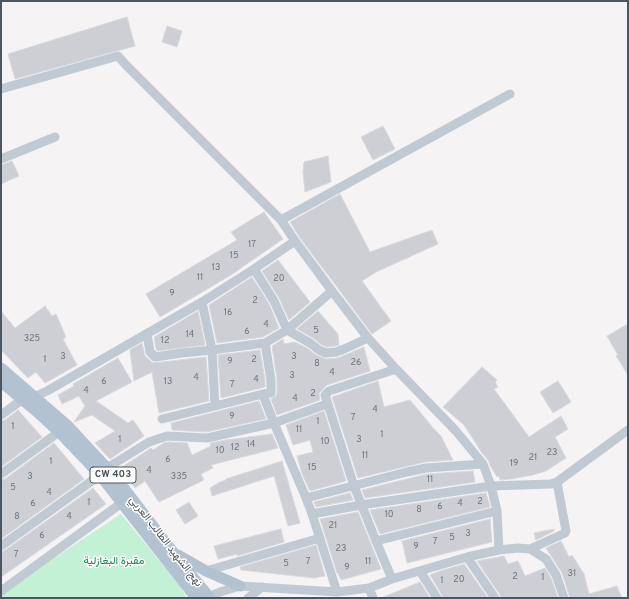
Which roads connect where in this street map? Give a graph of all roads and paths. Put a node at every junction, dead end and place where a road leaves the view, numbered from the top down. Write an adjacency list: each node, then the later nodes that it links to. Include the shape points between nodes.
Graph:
1 (1, 90): 5 (street, via 118,56)
2 (510, 94): 5 (street)
3 (55, 137): 4 (street)
4 (1, 159)
5 (281, 220): 6 (street)
6 (295, 241): 7 (street); 8 (street)
7 (254, 269): 9 (street); 10 (street, via 274,301)
8 (332, 291): 10 (street); 12 (street)
9 (202, 302): 11 (street); 14 (street)
10 (287, 330): 12 (street, via 326,353 336,352); 13 (street)
11 (147, 334): 14 (street, via 150,352 155,357); 19 (street)
12 (368, 338): 16 (street)
13 (265, 343): 14 (street); 18 (street, via 271,393)
14 (212, 350): 22 (street)
15 (1, 368): 19 (main road, نهج الشهيد الطالب العربي / CW 403)
16 (396, 369): 21 (street, via 329,390 325,394); 28 (street, via 456,431)
17 (1, 382): 20 (main road, نهج الشهيد الطالب العربي / CW 403)
18 (263, 395): 22 (street); 25 (street)
19 (34, 397): 20 (street); 29 (main road, نهج الشهيد الطالب العربي / CW 403, via 68,426)
20 (23, 399): 23 (street); 27 (main road, نهج الشهيد الطالب العربي / CW 403)
21 (327, 404): 25 (street); 32 (street)
22 (215, 406): 24 (street)
23 (1, 416)
24 (162, 419)
25 (274, 423): 29 (street, via 207,438 167,436 148,442); 34 (street)
26 (628, 430): 31 (street)
27 (60, 432): 29 (main road, نهج الشهيد الطالب العربي / CW 403); 30 (street)
28 (483, 464): 32 (street, via 426,468); 33 (street)
29 (103, 471): 35 (main road, نهج الشهيد الطالب العربي / CW 403, via 110,487); 41 (street)
30 (1, 474)
31 (557, 482): 33 (street); 42 (street, via 566,531)
32 (354, 486): 34 (street); 36 (street)
33 (490, 486): 36 (street); 37 (street)
34 (306, 498): 38 (street)
35 (126, 500): 44 (main road, نهج الشهيد الطالب العربي / CW 403); 52 (street); 55 (main road, نهج الشهيد الطالب العربي / CW 403)
36 (361, 505): 38 (street); 40 (street)
37 (497, 511): 40 (street); 43 (street)
38 (312, 514): 39 (street)
39 (320, 538): 46 (street); 53 (street)
40 (376, 541): 48 (street)
41 (1, 546)
42 (530, 549): 43 (street); 60 (street, via 546,559 556,575)
43 (499, 550): 45 (street)
44 (173, 552): 46 (main road); 54 (main road, نهج الشهيد الطالب العربي / CW 403)
45 (467, 557): 47 (street); 59 (street)
46 (206, 571): 49 (main road)
47 (420, 571): 48 (street); 58 (street)
48 (392, 579): 51 (street)
49 (240, 586): 50 (street); 54 (street)
50 (262, 587): 53 (street); 56 (street)
51 (369, 588): 53 (street); 57 (street)
52 (1, 591)
53 (337, 592)
54 (208, 597)
55 (196, 598)
56 (248, 598)
57 (373, 598)
58 (437, 598)
59 (495, 598)
60 (564, 598)

